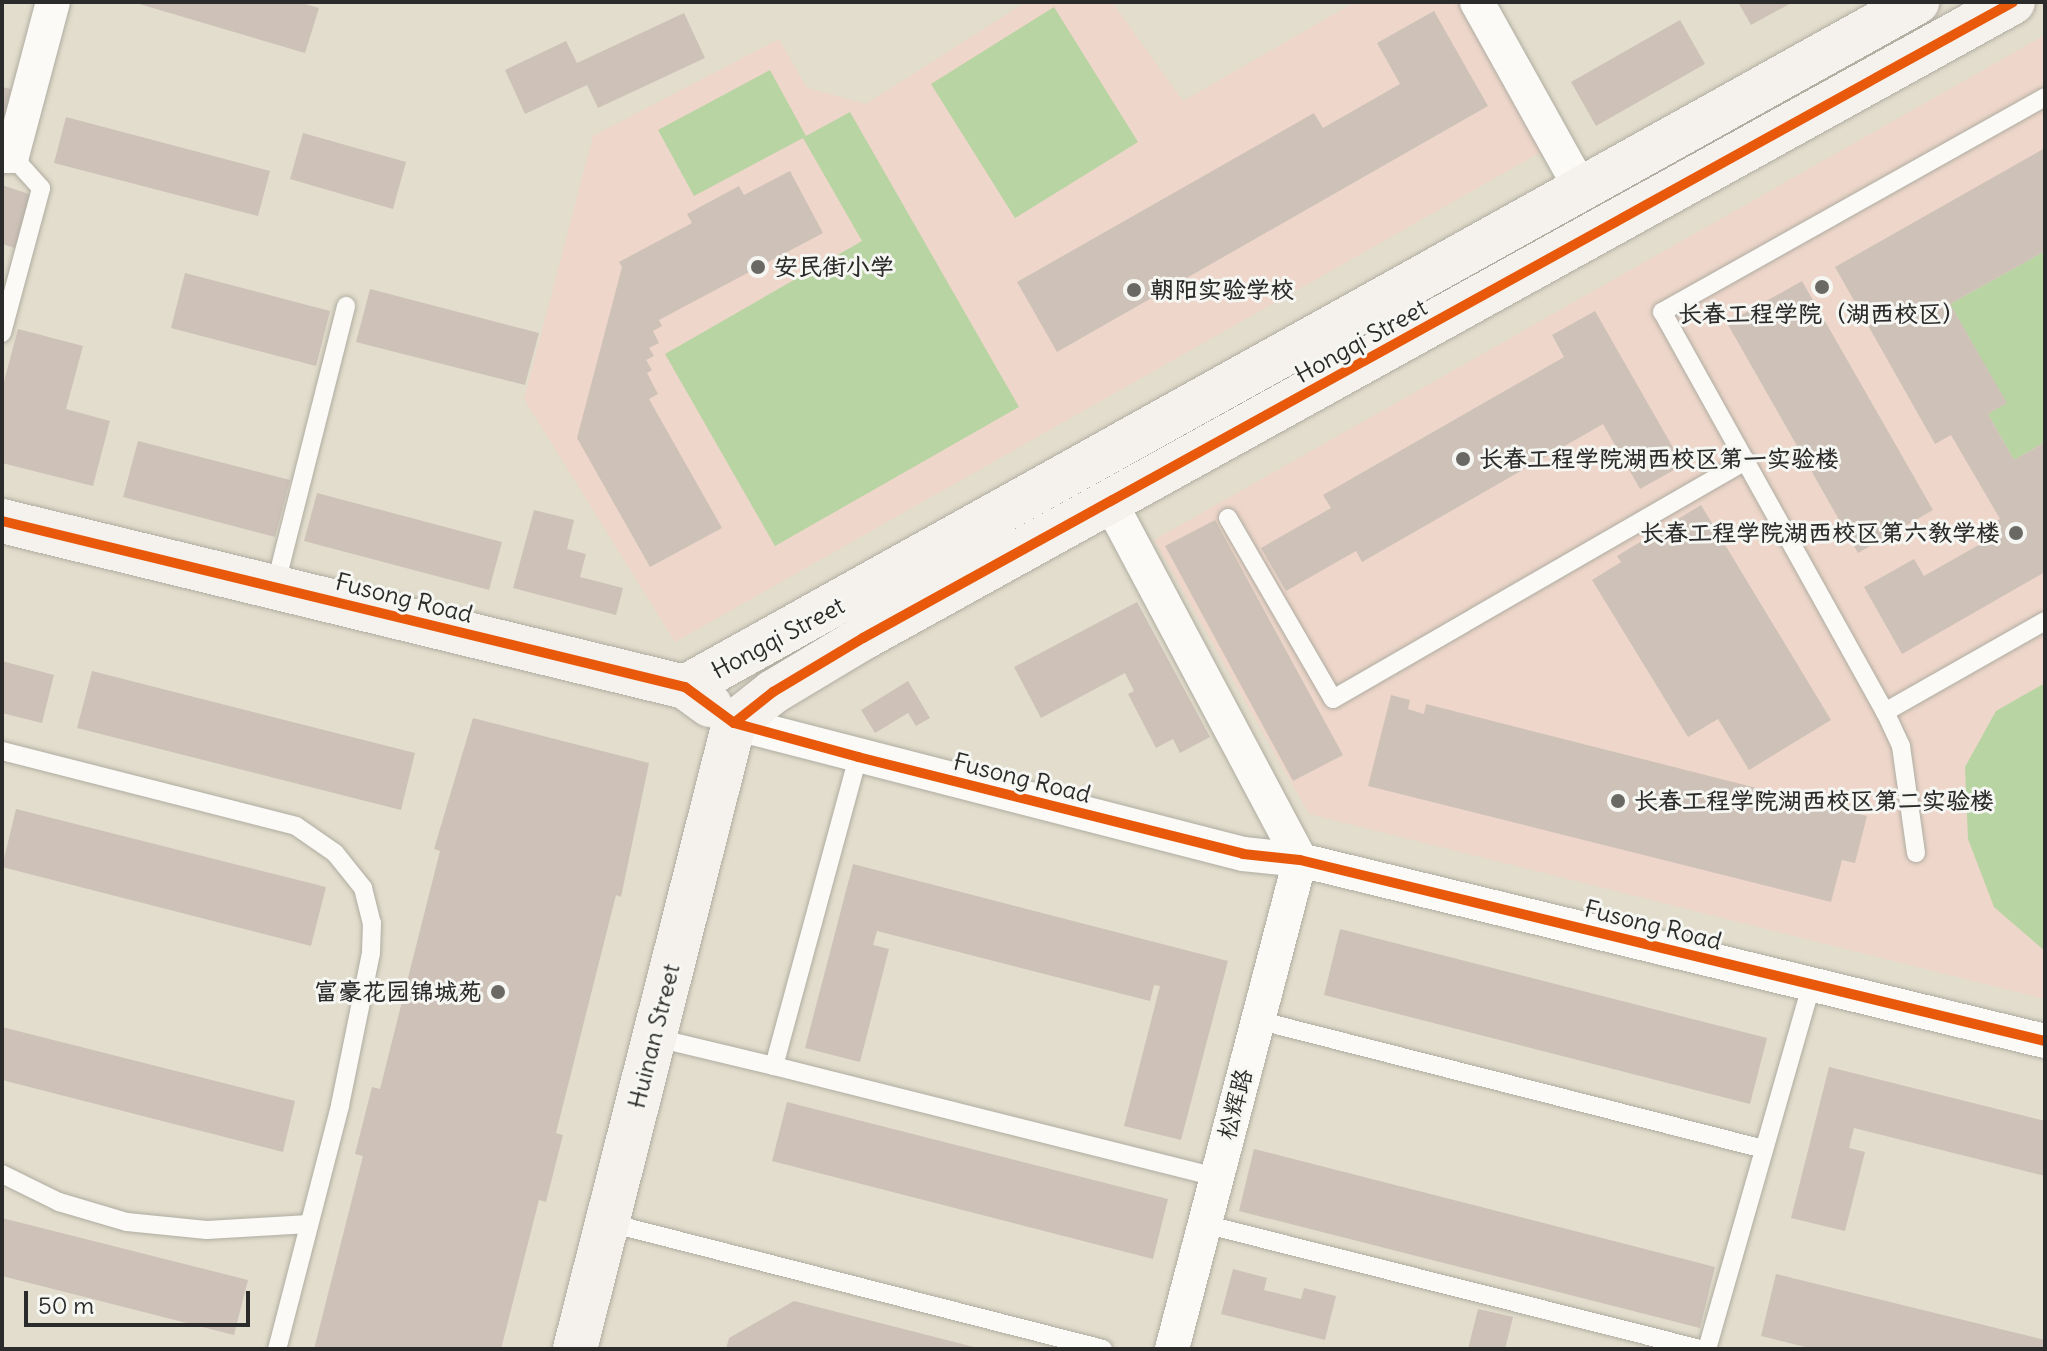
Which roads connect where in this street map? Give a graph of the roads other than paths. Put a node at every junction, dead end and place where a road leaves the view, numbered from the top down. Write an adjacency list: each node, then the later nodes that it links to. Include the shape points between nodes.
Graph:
1 (53, 2): 6 (street)
2 (1477, 2): 7 (street)
3 (1917, 2): 7 (street, Hongqi Street)
4 (2013, 2): 11 (street, Hongqi Street)
5 (2045, 97): 10 (lane, via 1662,312)
6 (7, 156): 9 (lane, via 41,188)
7 (1582, 191): 16 (street, Hongqi Street)
8 (346, 306): 14 (lane)
9 (2, 333)
10 (1746, 461): 12 (lane, via 1333,699); 17 (lane)
11 (1110, 502): 18 (street, Hongqi Street, via 863,638 773,692); 22 (street)
12 (1228, 518)
13 (2, 521): 14 (street, Fusong Road)
14 (275, 587): 16 (street, Fusong Road)
15 (2045, 621): 17 (lane)
16 (685, 687): 18 (street, Fusong Road)
17 (1885, 712): 21 (lane, via 1901,746)
18 (734, 723): 20 (street, Fusong Road); 25 (street, Huinan Street)
19 (2, 751): 32 (lane, via 296,826 335,853 363,888 372,923 371,953)
20 (858, 757): 22 (street, Fusong Road, via 1243,854); 27 (lane)
21 (1916, 853)
22 (1300, 860): 23 (street, Fusong Road); 24 (street, 松辉路)
23 (1812, 984): 26 (street, Fusong Road); 28 (lane)
24 (1257, 1020): 28 (lane); 30 (street, 松辉路)
25 (653, 1037): 27 (lane); 31 (street, Huinan Street)
26 (2045, 1041)
27 (774, 1066): 30 (lane)
28 (1764, 1149): 39 (lane)
29 (2, 1174): 32 (lane, via 59,1202 127,1222 207,1230)
30 (1216, 1177): 33 (street, 松辉路)
31 (606, 1222): 35 (street, Huinan Street); 36 (lane)
32 (309, 1224): 34 (lane)
33 (1204, 1224): 37 (street, 松辉路); 38 (lane)
34 (277, 1349)
35 (575, 1349)
36 (1103, 1349)
37 (1172, 1349)
38 (1700, 1349)
39 (1707, 1349)

